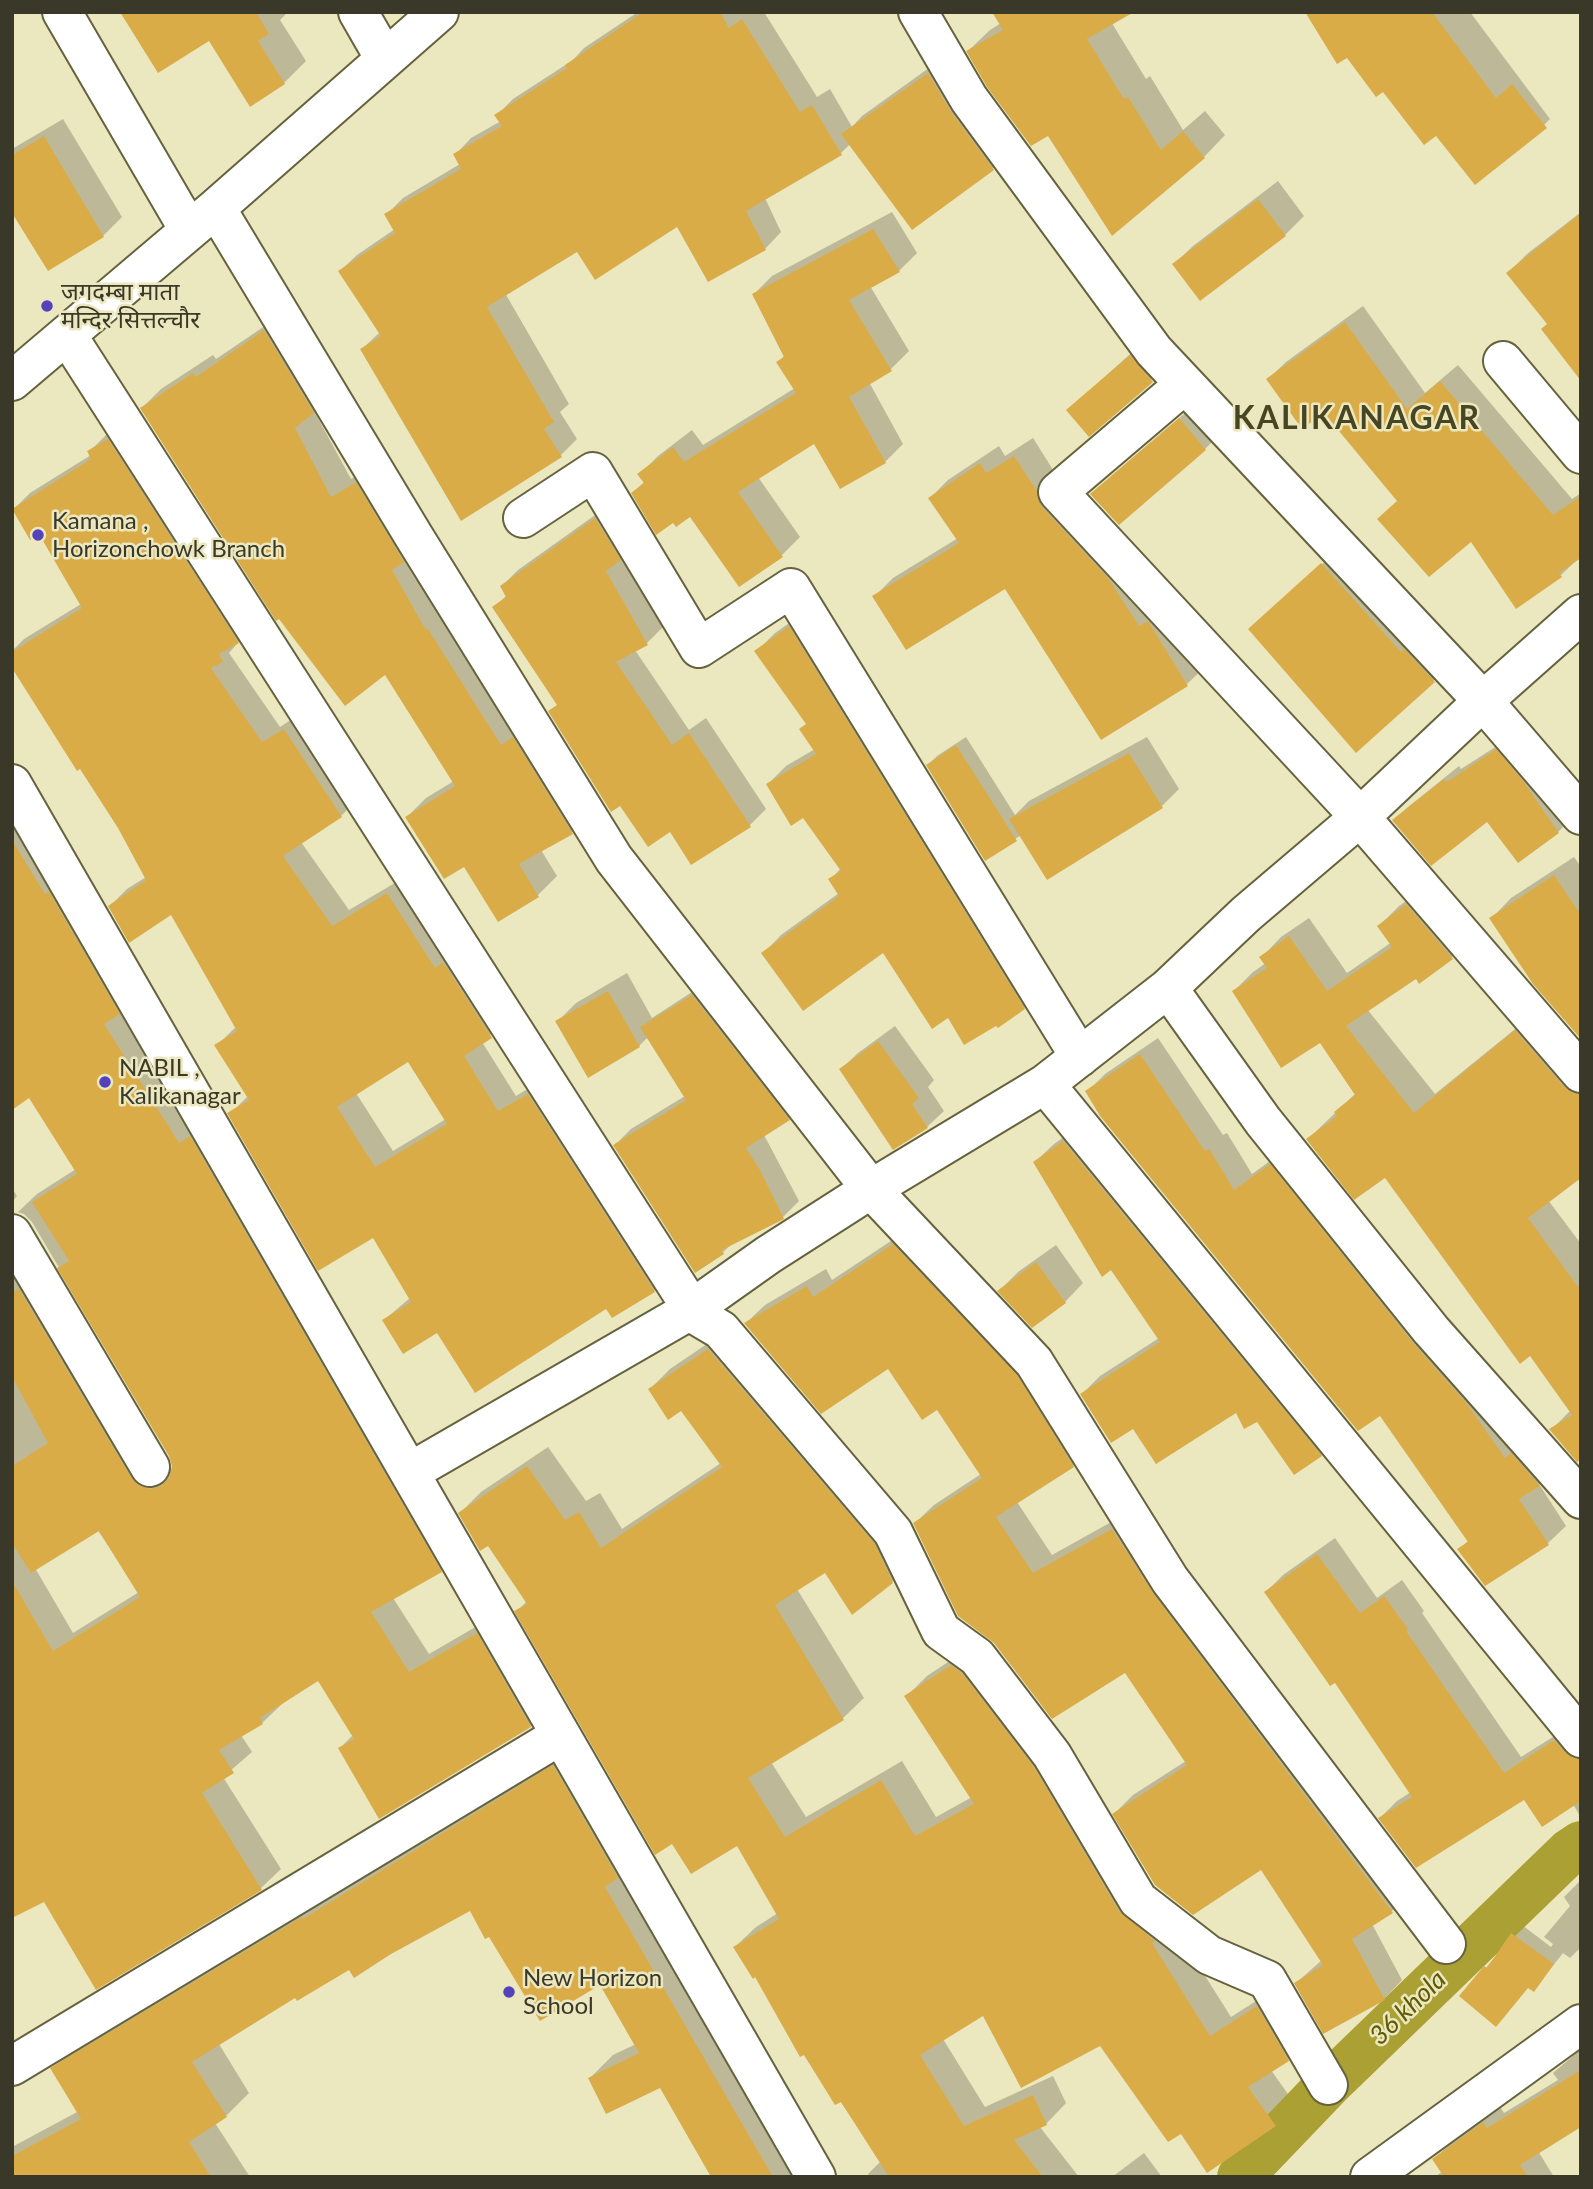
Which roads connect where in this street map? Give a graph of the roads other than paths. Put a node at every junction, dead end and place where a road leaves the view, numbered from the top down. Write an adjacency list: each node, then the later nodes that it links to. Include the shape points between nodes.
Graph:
1 (62, 12): 6 (street)
2 (358, 12): 5 (street)
3 (439, 12): 5 (street)
4 (918, 12): 10 (street, via 969,99 1154,351)
5 (385, 59): 6 (street)
6 (202, 219): 7 (street); 22 (street, via 413,535 614,859)
7 (67, 335): 9 (street); 24 (street)
8 (1503, 361): 11 (street)
9 (12, 381)
10 (1185, 384): 14 (street); 17 (street, via 1058,492)
11 (1581, 454)
12 (523, 518): 19 (street, via 593,472 699,648 791,588)
13 (1581, 614): 14 (street)
14 (1482, 701): 16 (street); 17 (street)
15 (12, 784): 26 (street)
16 (1581, 815)
17 (1360, 817): 18 (street); 20 (street)
18 (1168, 988): 19 (street); 27 (street, via 1263,1121 1430,1330)
19 (1080, 1057): 21 (street)
20 (1581, 1073)
21 (1045, 1084): 22 (street); 29 (street)
22 (871, 1189): 24 (street); 30 (street, via 1034,1362 1170,1580)
23 (12, 1234): 25 (street)
24 (691, 1310): 26 (street); 33 (street, via 721,1330 893,1532 941,1631 977,1657 1052,1755 1138,1900 1209,1955 1267,1980)
25 (150, 1467)
26 (410, 1472): 28 (street)
27 (1581, 1499)
28 (561, 1735): 32 (street); 34 (street)
29 (1581, 1738)
30 (1446, 1944)
31 (1581, 2024): 35 (street)
32 (12, 2066)
33 (1328, 2085)
34 (816, 2177)
35 (1370, 2177)

